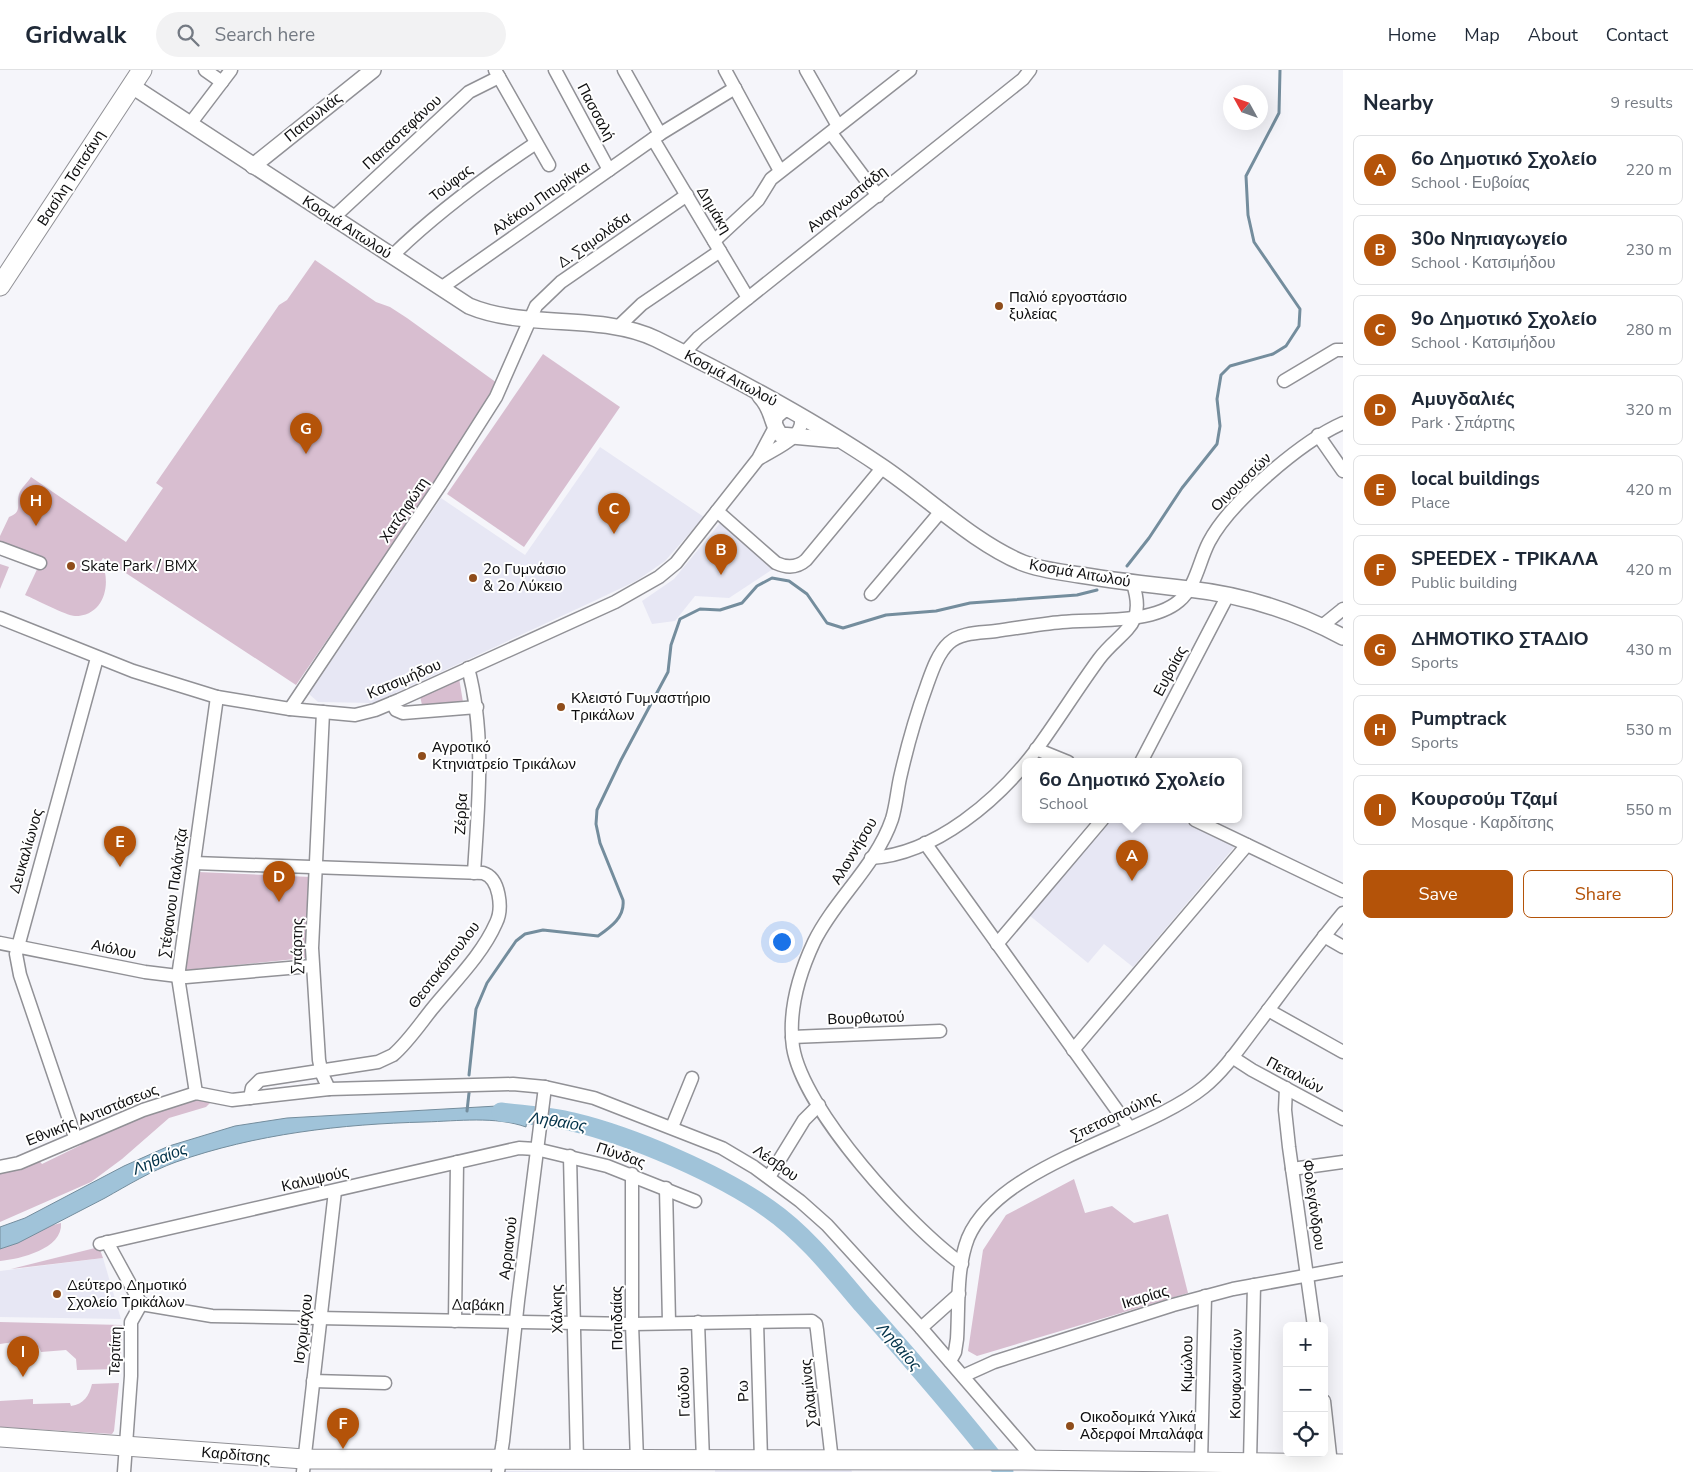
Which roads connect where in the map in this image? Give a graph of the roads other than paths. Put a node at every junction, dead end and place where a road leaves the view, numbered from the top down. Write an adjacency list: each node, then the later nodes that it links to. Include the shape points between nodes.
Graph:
1 (142, 70): 13 (main road, Βασίλη Τσιτσάνη)
2 (205, 70): 12 (street)
3 (231, 70): 12 (street)
4 (373, 70): 20 (street, Πατουλιάς)
5 (554, 70): 21 (street, Πασσαλή)
6 (624, 70): 17 (street, Δημάκη)
7 (725, 70): 14 (street)
8 (806, 70): 16 (street)
9 (910, 70): 16 (street)
10 (1030, 70): 24 (street, Αναγνωστιάδη)
11 (497, 73): 18 (street); 25 (street, Παπαστεφάνου, via 469,92)
12 (222, 82): 15 (street)
13 (132, 86): 15 (street, Κοσμά Αιτωλού); 28 (main road, Βασίλη Τσιτσάνη)
14 (735, 88): 17 (street, Αλέκου Πιτυρίγκα); 22 (street)
15 (190, 124): 20 (street, Κοσμά Αιτωλού)
16 (834, 130): 22 (street); 24 (street)
17 (657, 136): 21 (street, Αλέκου Πιτυρίγκα); 23 (street, Δημάκη)
18 (536, 143): 19 (street); 27 (street, Τούφας, via 442,211)
19 (549, 165)
20 (253, 166): 25 (street, Κοσμά Αιτωλού)
21 (609, 170): 29 (street, Αλέκου Πιτυρίγκα)
22 (780, 171): 26 (street)
23 (687, 196): 26 (street, Δημάκη); 31 (street, Δ. Σαμολάδα, via 561,282 544,296)
24 (878, 196): 30 (street, Αναγνωστιάδη)
25 (333, 218): 27 (street, Κοσμά Αιτωλού)
26 (717, 246): 30 (street, Δημάκη); 32 (street, via 642,304)
27 (392, 256): 29 (street, Κοσμά Αιτωλού)
28 (0, 286)
29 (441, 288): 31 (street, Κοσμά Αιτωλού, via 475,308)
30 (748, 298): 34 (street, Αναγνωστιάδη)
31 (528, 319): 32 (street, Κοσμά Αιτωλού); 65 (street, Χατζηφώτη, via 496,397)
32 (618, 327): 34 (street, Κοσμά Αιτωλού, via 640,332)
33 (1343, 350): 35 (street, via 1336,350)
34 (684, 353): 36 (street, Κοσμά Αιτωλού)
35 (1284, 382)
36 (756, 392): 37 (street, Κοσμά Αιτωλού); 39 (street, via 768,404)
37 (796, 414): 39 (street, via 780,413); 41 (street, via 802,428); 42 (street, Κοσμά Αιτωλού)
38 (1343, 423): 40 (street, Οινουσσών)
39 (775, 425): 41 (street, via 781,436); 43 (street)
40 (1318, 435): 45 (street); 51 (street, Οινουσσών, via 1273,471 1230,512 1209,542)
41 (793, 437): 42 (street); 43 (street)
42 (843, 441): 44 (street, Κοσμά Αιτωλού)
43 (758, 460): 47 (street, Κατσιμήδου)
44 (883, 467): 46 (street, Κοσμά Αιτωλού); 47 (street, via 806,560 796,566 784,566 773,561)
45 (1343, 471)
46 (942, 510): 50 (street, Κοσμά Αιτωλού, via 1004,554 1024,564); 52 (street)
47 (717, 511): 60 (street, Κατσιμήδου, via 676,563 649,584)
48 (0, 548): 49 (street)
49 (40, 563)
50 (1134, 584): 51 (street, Κοσμά Αιτωλού); 55 (street, via 1138,605)
51 (1189, 589): 53 (street, Κοσμά Αιτωλού); 55 (street, Αλοννήσου, via 1173,606)
52 (871, 594)
53 (1228, 595): 57 (street, Κοσμά Αιτωλού, via 1264,603); 71 (street, Ευβοίας)
54 (1343, 608): 57 (street)
55 (1136, 617): 68 (street, via 1131,627 1107,648); 77 (street, Αλοννήσου, via 1059,622 966,635 950,642 932,670 908,747 892,817)
56 (0, 618): 59 (street, Κατσιμήδου)
57 (1322, 626): 58 (street, Κοσμά Αιτωλού)
58 (1343, 637)
59 (97, 658): 62 (street, Κατσιμήδου); 86 (street, Δευκαλίωνος)
60 (468, 668): 61 (street, Κατσιμήδου); 64 (street, Ζέρβα)
61 (413, 693): 63 (street, Κατσιμήδου); 67 (street)
62 (217, 697): 65 (street, Κατσιμήδου); 78 (street, Στέφανου Παλάντζα)
63 (392, 703): 66 (street, Κατσιμήδου, via 355,714); 67 (street, via 400,712)
64 (477, 707): 67 (street); 80 (street, Ζέρβα, via 479,741)
65 (290, 708): 66 (street, Κατσιμήδου)
66 (323, 712): 79 (street, Σπάρτης)
67 (417, 712)
68 (1036, 749): 69 (street); 70 (street)
69 (1029, 758)
70 (1058, 758)
71 (1143, 758)
72 (1022, 766): 75 (street, via 986,802)
73 (1099, 823): 85 (street)
74 (1201, 823): 76 (street)
75 (925, 843): 77 (street, via 899,854); 85 (street)
76 (1247, 845): 81 (street); 93 (street)
77 (871, 858): 92 (street, Αλοννήσου, via 825,924 806,959 793,1009)
78 (194, 863): 79 (street, Θεοτοκόπουλου); 89 (street, Στέφανου Παλάντζα)
79 (316, 868): 80 (street, Θεοτοκόπουλου); 88 (street, Σπάρτης)
80 (474, 873): 96 (street, Θεοτοκόπουλου, via 485,874 492,880 498,894 499,912 496,925 470,962 393,1056 378,1062)
81 (1343, 891)
82 (1343, 913): 83 (street, Σπετσοπούλης)
83 (1324, 936): 87 (street); 90 (street, Σπετσοπούλης)
84 (0, 943): 86 (street, Αιόλου)
85 (997, 944): 93 (street)
86 (17, 946): 89 (street, Αιόλου); 107 (street, Δευκαλίωνος, via 17,963)
87 (1343, 947)
88 (312, 966): 89 (street, Αιόλου); 96 (street, Σπάρτης)
89 (178, 977): 101 (street, Στέφανου Παλάντζα)
90 (1268, 1010): 94 (street); 95 (street, Σπετσοπούλης)
91 (940, 1031): 92 (street, Βουρθωτού)
92 (792, 1037): 103 (street, Αλοννήσου, via 801,1072)
93 (1073, 1050): 106 (street)
94 (1343, 1052)
95 (1232, 1057): 99 (street, Πεταλιών); 106 (street, Σπετσοπούλης, via 1195,1094)
96 (321, 1071): 98 (street, Σπάρτης); 102 (street, Θεοτοκόπουλου, via 260,1080 252,1088)
97 (692, 1078): 105 (street)
98 (329, 1088): 100 (street, Λέσβου, via 513,1084); 102 (street, Λέσβου)
99 (1286, 1088): 104 (street, Πεταλιών); 113 (street, Φολεγάνδρου, via 1285,1110)
100 (544, 1089): 105 (street, Λέσβου, via 611,1103); 108 (street, Αρριανού)
101 (196, 1093): 102 (street, Λέσβου, via 227,1100); 107 (street, Εθνικής Αντιστάσεως)
102 (250, 1098)
103 (819, 1105): 115 (street, via 804,1120); 119 (street, Αλοννήσου, via 887,1194)
104 (1343, 1119)
105 (672, 1127): 115 (street, Λέσβου, via 728,1151)
106 (1129, 1127): 119 (street, Σπετσοπούλης, via 1048,1167 1005,1195 975,1226 968,1238)
107 (75, 1137): 112 (street, Εθνικής Αντιστάσεως, via 19,1163)
108 (536, 1149): 109 (street, Πύνδας); 110 (street, Καλυψούς, via 514,1149); 128 (street, Αρριανού)
109 (570, 1156): 114 (street, Πύνδας); 133 (street, Χάλκης)
110 (457, 1162): 117 (street, Καλυψούς); 127 (street)
111 (1343, 1162): 113 (street)
112 (0, 1167)
113 (1292, 1169): 121 (street, Φολεγάνδρου)
114 (632, 1174): 116 (street, Πύνδας); 135 (street, Ποτιδαίας)
115 (768, 1177): 136 (street, Λέσβου, via 818,1216)
116 (666, 1188): 118 (street, Πύνδας); 129 (street)
117 (335, 1191): 125 (street, Καλυψούς, via 104,1243); 126 (street, Ισχομάχου)
118 (695, 1201)
119 (962, 1264): 123 (street, Σπετσοπούλης)
120 (1343, 1269): 121 (street, Ικαρίας)
121 (1308, 1276): 122 (street, Ικαρίας); 132 (street, Φολεγάνδρου)
122 (1254, 1285): 124 (street, Ικαρίας); 155 (street, Κουφωνισίων)
123 (959, 1294): 136 (street); 137 (street, Σπετσοπούλης, via 957,1339)
124 (1205, 1296): 138 (street, Ικαρίας, via 994,1362); 149 (street, Κιμώλου)
125 (141, 1304): 126 (street, Δαβάκη, via 212,1316); 143 (street, Τερτίπη, via 131,1322)
126 (321, 1319): 127 (street, Δαβάκη); 139 (street, Ισχομάχου)
127 (455, 1321): 128 (street, Δαβάκη)
128 (516, 1322): 133 (street, Δαβάκη); 152 (street, Αρριανού)
129 (669, 1322): 130 (street, Δαβάκη); 135 (street, Δαβάκη)
130 (698, 1322): 131 (street, Δαβάκη); 153 (street, Γαύδου)
131 (757, 1322): 134 (street, Δαβάκη); 146 (street, Ρω)
132 (1314, 1322)
133 (574, 1323): 135 (street, Δαβάκη); 144 (street, Χάλκης)
134 (816, 1323): 148 (street, Σαλαμίνας)
135 (632, 1324): 145 (street, Ποτιδαίας)
136 (921, 1328): 137 (street, Λέσβου)
137 (950, 1361): 138 (street, Λέσβου)
138 (963, 1376): 147 (street, Λέσβου)
139 (313, 1381): 140 (street); 151 (street, Ισχομάχου)
140 (385, 1383)
141 (1326, 1412): 150 (street)
142 (0, 1437): 143 (main road, Καρδίτσης)
143 (126, 1446): 151 (main road, Καρδίτσης); 157 (street, Τερτίπη)
144 (577, 1460): 145 (main road, Καρδίτσης); 152 (main road, Καρδίτσης)
145 (637, 1460): 153 (main road, Καρδίτσης)
146 (761, 1460): 148 (main road, Καρδίτσης); 153 (main road, Καρδίτσης)
147 (1029, 1460): 149 (main road, Καρδίτσης); 154 (main road, Καρδίτσης)
148 (832, 1461): 154 (main road, Καρδίτσης)
149 (1201, 1462): 155 (main road, Καρδίτσης)
150 (1337, 1464): 156 (main road, Καρδίτσης)
151 (304, 1466): 152 (main road, Καρδίτσης)
152 (499, 1466)
153 (703, 1466)
154 (950, 1466)
155 (1242, 1466): 156 (main road, Καρδίτσης)
156 (1309, 1467)
157 (124, 1472)

